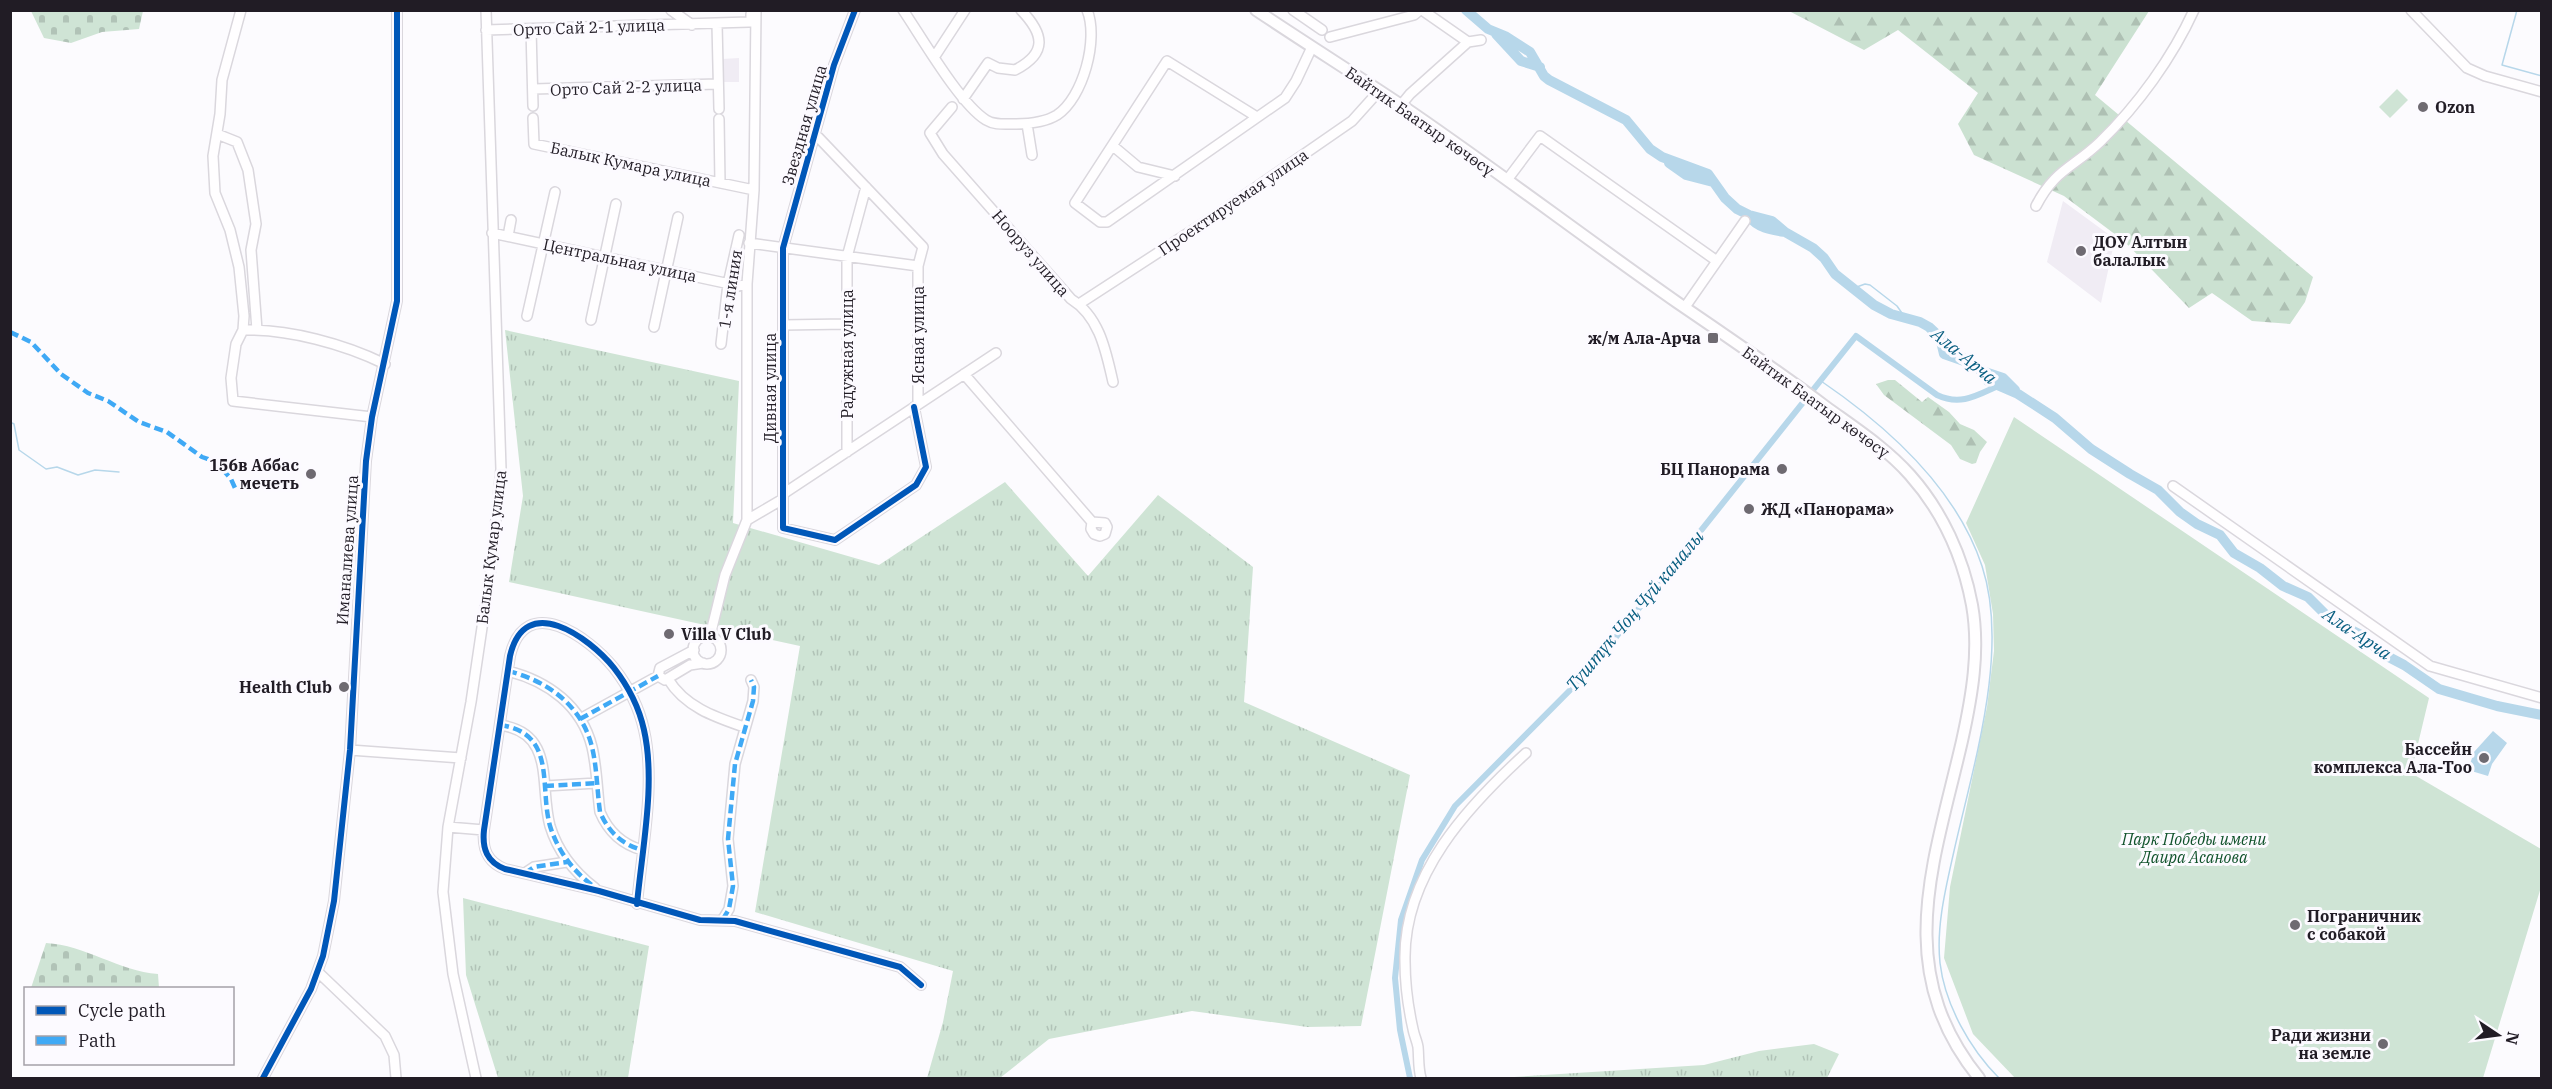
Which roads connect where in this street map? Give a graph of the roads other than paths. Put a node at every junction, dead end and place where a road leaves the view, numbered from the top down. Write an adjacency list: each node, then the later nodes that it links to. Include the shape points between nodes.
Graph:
1 (241, 10): 37 (street, via 222,80)
2 (397, 10): 76 (street, Иманалиева улица, via 398,291)
3 (486, 10): 19 (street, Балык Кумар улица)
4 (671, 10): 17 (street)
5 (754, 10): 16 (street, Орто Сай 2-1 улица, via 751,22); 45 (street)
6 (855, 10): 38 (street, Звездная улица)
7 (903, 10): 25 (street)
8 (965, 10): 25 (street)
9 (1021, 10): 30 (street, via 1039,36 1035,55 1015,70 988,63)
10 (1088, 10): 36 (street, via 1093,38 1077,87 1056,116)
11 (1256, 10): 24 (main road, Байтик Баатыр көчөсү)
12 (1293, 10): 20 (street)
13 (1421, 10): 21 (street); 23 (street)
14 (2194, 10): 48 (street, via 2178,42 2127,113 2092,149 2060,172)
15 (2411, 10): 29 (street, via 2467,69)
16 (717, 24): 17 (street, Орто Сай 2-1 улица); 26 (street)
17 (692, 25): 18 (street, Орто Сай 2-1 улица)
18 (531, 29): 19 (street, Орто Сай 2-1 улица); 27 (street, Орто Сай 2-2 улица)
19 (486, 30): 52 (street, Балык Кумар улица)
20 (1322, 30)
21 (1330, 37)
22 (1481, 40): 23 (street)
23 (1468, 42): 31 (street)
24 (1312, 47): 28 (main road, Байтик Баатыр көчөсү); 34 (street, via 1285,98)
25 (935, 56): 30 (street)
26 (718, 84): 27 (street, Орто Сай 2-2 улица); 43 (street)
27 (533, 89): 32 (street, Орто Сай 2-2 улица)
28 (1378, 91): 31 (main road, Байтик Баатыр көчөсү); 65 (street, Проектируемая улица, via 1352,121)
29 (2541, 92)
30 (963, 99): 36 (street, via 987,121)
31 (1401, 105): 42 (main road, Байтик Баатыр көчөсү)
32 (533, 106)
33 (952, 107): 65 (street, Нооруз улица, via 930,133 1071,299)
34 (1257, 117): 39 (street, via 1167,61); 41 (street)
35 (533, 118): 43 (street, Балык Кумара улица, via 534,144)
36 (1027, 124): 40 (street)
37 (217, 134): 72 (street, via 213,156 215,193 239,267); 73 (street, via 237,142 248,170 256,224 251,250)
38 (814, 136): 44 (street, Звездная улица); 57 (street, Звездная улица)
39 (1113, 146): 41 (street, via 1138,167); 41 (street, via 1075,203 1100,222 1107,222)
40 (1032, 155)
41 (1175, 176)
42 (1507, 180): 60 (street, via 1540,136); 66 (main road, Байтик Баатыр көчөсү)
43 (720, 183): 45 (street, Балык Кумара улица)
44 (866, 187): 59 (street); 61 (street, Звездная улица, via 923,247)
45 (754, 190): 55 (street)
46 (555, 192): 56 (street)
47 (616, 204): 58 (street)
48 (2036, 206)
49 (678, 217): 62 (street)
50 (511, 220): 54 (street)
51 (1745, 221): 60 (street)
52 (492, 232): 54 (street, Центральная улица); 101 (street, Балык Кумар улица, via 501,477)
53 (739, 235): 63 (street, 1-я линия)
54 (508, 236): 56 (street, Центральная улица)
55 (748, 243): 57 (street); 64 (street)
56 (543, 244): 58 (street, Центральная улица); 67 (street)
57 (783, 248): 59 (street); 70 (street, Дивная улица)
58 (604, 257): 62 (street, Центральная улица); 68 (street)
59 (847, 257): 61 (street); 69 (street, Радужная улица)
60 (1717, 261): 66 (street)
61 (918, 266): 79 (street, Ясная улица)
62 (666, 270): 63 (street, Центральная улица); 71 (street)
63 (728, 284): 64 (street, Центральная улица); 74 (street, 1-я линия)
64 (747, 284): 84 (street)
65 (1080, 304): 78 (street, Нооруз улица, via 1102,337)
66 (1685, 307): 118 (main road, Байтик Баатыр көчөсү, via 1880,447 1921,488 1958,556 1968,588 1975,637 1972,688 1932,872 1925,946 1936,1006 1952,1040)
67 (527, 316)
68 (591, 320)
69 (847, 324): 70 (street); 81 (street, Радужная улица)
70 (783, 325): 83 (street, Дивная улица)
71 (654, 327)
72 (243, 330): 73 (street); 80 (street, via 236,344 231,378 233,401)
73 (257, 330): 76 (street, via 332,343)
74 (721, 344)
75 (996, 354): 77 (street)
76 (385, 364): 80 (street, Иманалиева улица)
77 (964, 374): 79 (street); 85 (street)
78 (1113, 382)
79 (916, 406): 81 (street); 86 (street, Ясная улица, via 926,467 916,485 835,540)
80 (372, 417): 99 (street, Иманалиева улица, via 363,503)
81 (848, 452): 83 (street)
82 (2173, 486): 95 (street, via 2430,666)
83 (783, 496): 84 (street); 86 (street, Дивная улица)
84 (747, 520): 87 (street, via 728,566)
85 (1092, 522)
86 (783, 528)
87 (710, 636): 88 (street, via 697,640); 89 (street, via 718,641 720,653 716,661)
88 (694, 650): 89 (street); 91 (street, via 660,668)
89 (703, 663): 92 (street, via 690,665)
90 (508, 671): 94 (street, via 517,636 534,623 550,624 571,632 594,648); 96 (street, via 545,684); 97 (street)
91 (658, 676): 92 (street); 94 (street)
92 (668, 679): 98 (street, via 694,706)
93 (751, 680): 98 (street, via 753,701)
94 (629, 692): 96 (street); 106 (street, via 639,712 648,753)
95 (2541, 698)
96 (580, 719): 102 (street, via 592,745)
97 (500, 725): 103 (street, via 518,729 532,740 540,753); 105 (street)
98 (744, 727): 111 (street, via 733,782 728,839 733,886)
99 (350, 750): 101 (street); 112 (street, Иманалиева улица, via 334,901)
100 (1526, 753): 117 (street, via 1465,813 1436,856 1415,902 1407,931 1405,961)
101 (461, 758): 104 (street, Балык Кумар улица)
102 (597, 783): 103 (street); 106 (street, via 604,822 624,843)
103 (545, 786): 107 (street, via 550,824)
104 (448, 827): 105 (street); 116 (street, Балык Кумар улица, via 444,911 453,974)
105 (484, 830): 108 (street, via 484,848 493,863 505,870)
106 (642, 850): 110 (street)
107 (567, 862): 108 (street, via 534,867); 109 (street)
108 (525, 873): 109 (street)
109 (599, 891): 110 (street)
110 (638, 904): 111 (street, via 700,920)
111 (723, 919): 113 (street, via 900,967)
112 (318, 972): 114 (street, Иманалиева улица); 115 (street, via 385,1036 394,1055)
113 (921, 985)
114 (263, 1078)
115 (396, 1078)
116 (476, 1078)
117 (1421, 1078)
118 (1979, 1078)

